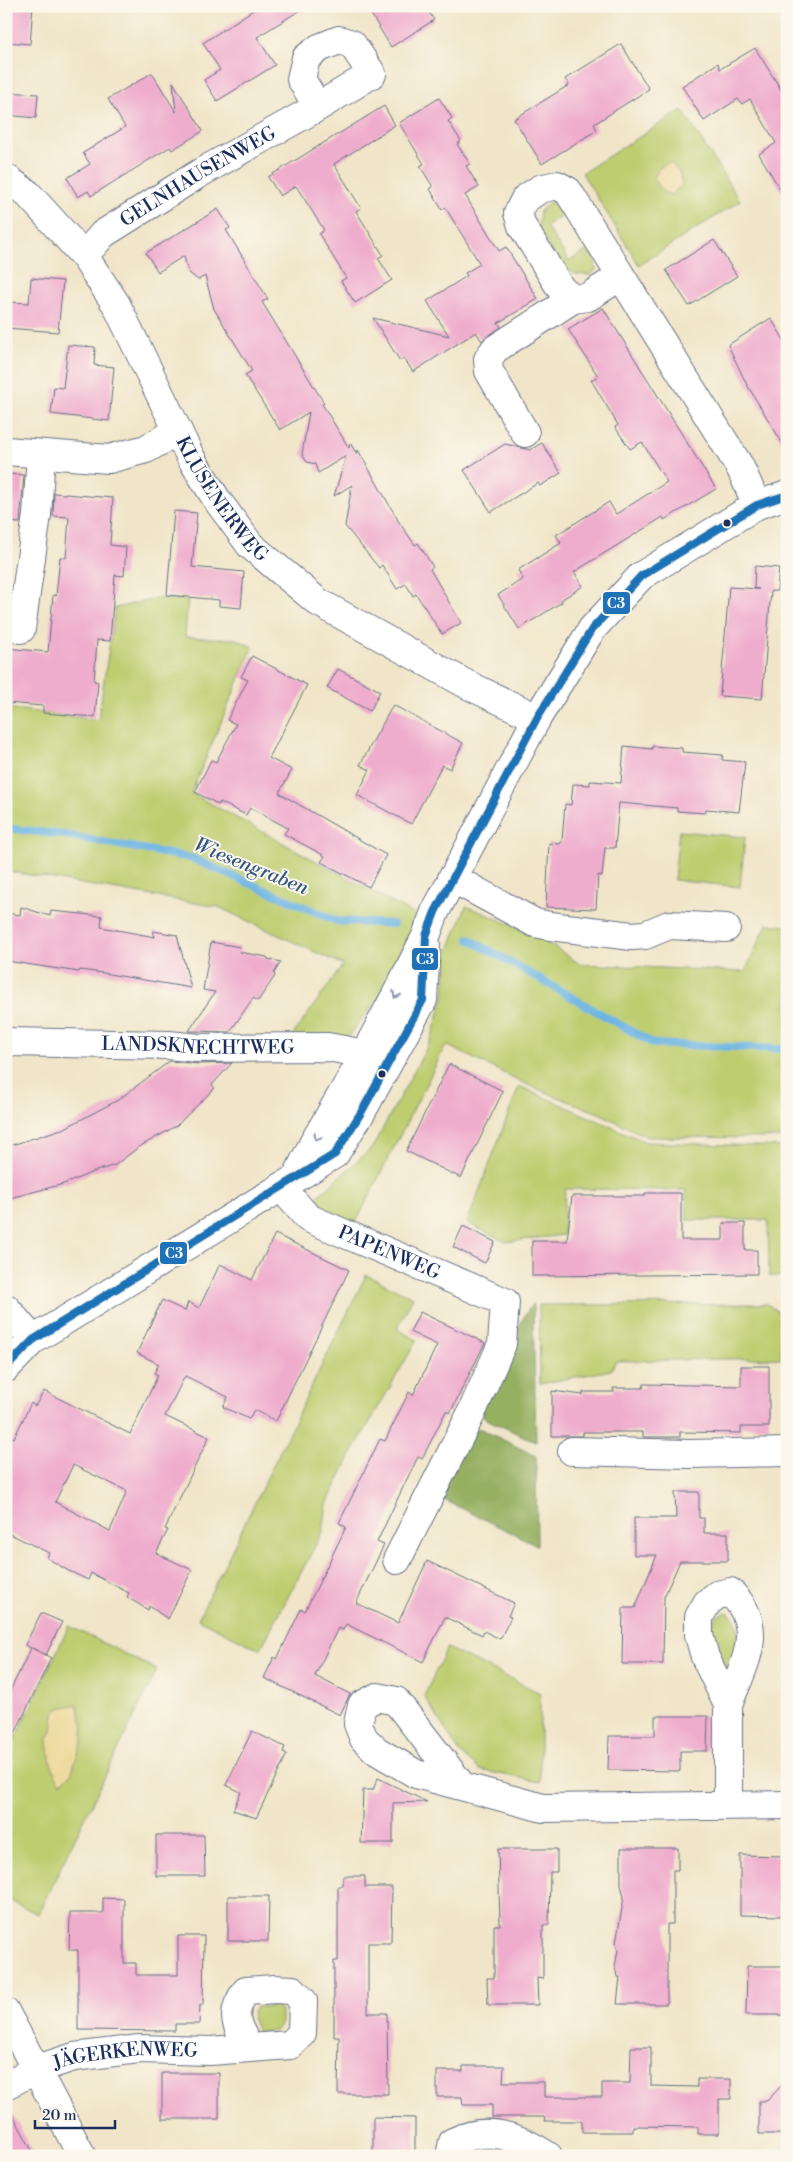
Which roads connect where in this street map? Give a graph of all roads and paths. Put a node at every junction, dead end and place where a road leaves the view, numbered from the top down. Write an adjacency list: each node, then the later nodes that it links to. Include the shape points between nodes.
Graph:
1 (318, 107): 3 (street, GELNHAUSENWEG, via 200,172 103,234)
2 (6, 178): 3 (street, KLUSENERWEG, via 28,194)
3 (84, 256): 6 (street, KLUSENERWEG, via 116,304)
4 (621, 276): 5 (street, via 588,297); 5 (street, via 568,191 556,185 540,189 524,199 518,213 522,226 561,289); 11 (street, via 740,467)
5 (573, 299): 7 (street, via 495,349 488,359 489,371)
6 (178, 431): 9 (street, via 146,449 109,459); 13 (street, KLUSENERWEG, via 217,500 250,545 318,602 468,685)
7 (526, 433)
8 (6, 451): 9 (street)
9 (41, 454): 12 (street)
10 (787, 495): 11 (street)
11 (757, 505): 13 (street, via 641,576 592,629)
12 (21, 629)
13 (537, 718): 14 (street)
14 (452, 878): 15 (street, via 524,918 550,926 632,936 669,925); 17 (street, via 434,912 426,936 423,1000)
15 (726, 928)
16 (6, 1042): 17 (street, LANDSKNECHTWEG, via 198,1048 328,1047)
17 (376, 1059): 18 (street, via 362,1111 334,1154)
18 (290, 1182): 20 (street); 24 (street, PAPENWEG, via 308,1218 505,1302 502,1344)
19 (6, 1308): 20 (street)
20 (33, 1340): 21 (street)
21 (6, 1368)
22 (572, 1451): 23 (street)
23 (787, 1452)
24 (398, 1560)
25 (728, 1705): 27 (street)
26 (462, 1786): 27 (street, via 543,1808)
27 (728, 1805): 28 (street)
28 (787, 1805)
29 (6, 2013): 31 (street)
30 (250, 2048): 31 (street, JÄGERKENWEG, via 210,2051 139,2049 74,2057)
31 (36, 2069): 32 (street, JÄGERKENWEG); 33 (street)
32 (6, 2084)
33 (82, 2156)
34 (450, 2156): 35 (street, via 453,2142 469,2134 499,2134 529,2143)
35 (548, 2156)

